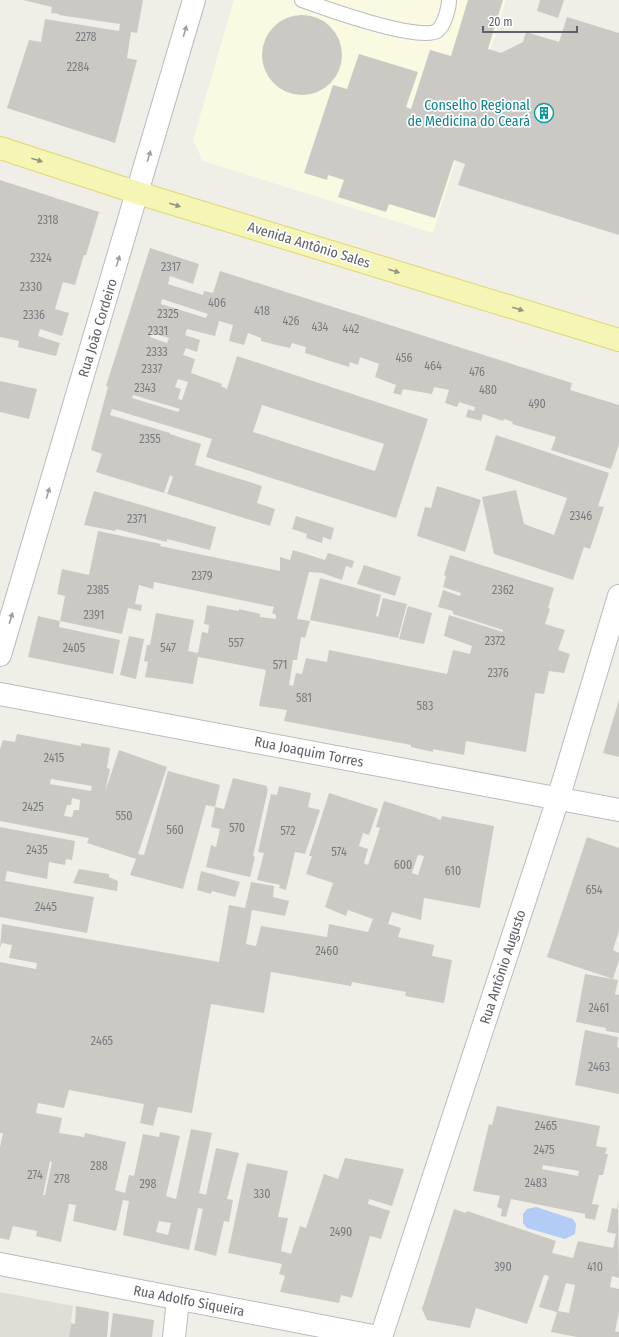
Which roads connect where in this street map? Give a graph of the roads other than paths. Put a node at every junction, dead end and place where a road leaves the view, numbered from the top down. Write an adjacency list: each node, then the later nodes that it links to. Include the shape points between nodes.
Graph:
1 (194, 0): 5 (street, Rua João Cordeiro, one-way to 1)
2 (302, 0): 3 (lane, via 389,27 426,33 436,31 442,26)
3 (449, 0)
4 (0, 148): 5 (main road, Avenida Antônio Sales, one-way to 5)
5 (138, 193): 6 (main road, Avenida Antônio Sales, one-way to 6); 8 (street, Rua João Cordeiro, one-way to 5)
6 (619, 340)
7 (619, 596): 10 (street, Rua Antônio Augusto)
8 (0, 655)
9 (0, 694): 10 (street, Rua Joaquim Torres)
10 (558, 799): 11 (street, Rua Joaquim Torres); 15 (street, Rua Antônio Augusto)
11 (619, 810)
12 (0, 1264): 13 (street, Rua Adolfo Siqueira)
13 (178, 1299): 14 (street); 15 (street, Rua Adolfo Siqueira)
14 (174, 1337)
15 (379, 1337)

